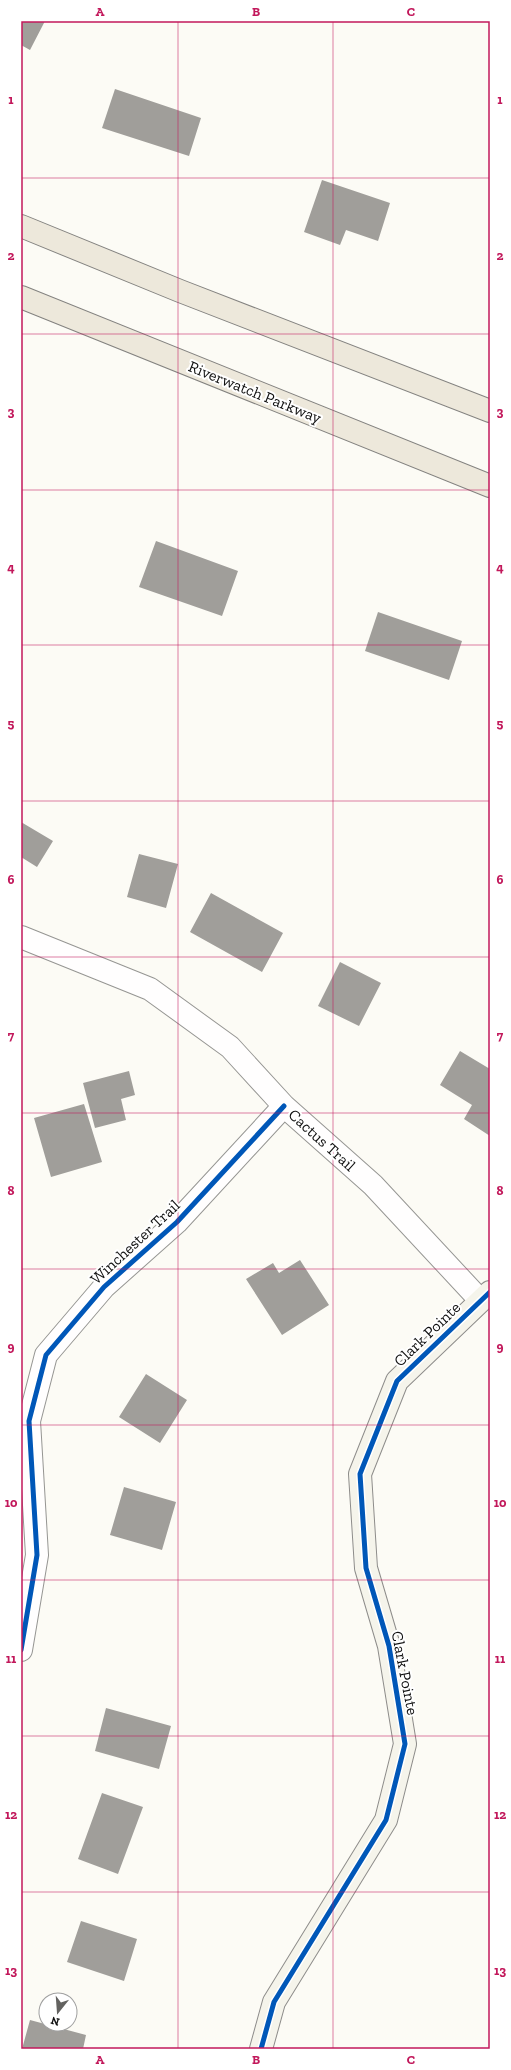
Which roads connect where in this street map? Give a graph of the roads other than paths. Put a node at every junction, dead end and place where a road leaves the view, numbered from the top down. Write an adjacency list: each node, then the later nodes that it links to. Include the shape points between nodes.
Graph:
1 (21, 226): 3 (main road, via 180,291)
2 (21, 297): 4 (main road, Riverwatch Parkway)
3 (490, 411)
4 (490, 486)
5 (21, 937): 6 (street, Cactus Trail, via 150,989 230,1047)
6 (284, 1106): 7 (street, Cactus Trail, via 373,1185); 8 (street, Winchester Trail, via 177,1222 104,1287 46,1355 30,1421 37,1555)
7 (485, 1296): 9 (street, Clark Pointe, via 397,1380 360,1474 366,1568 389,1646 405,1744 386,1820 274,2002)
8 (21, 1650)
9 (261, 2049)

